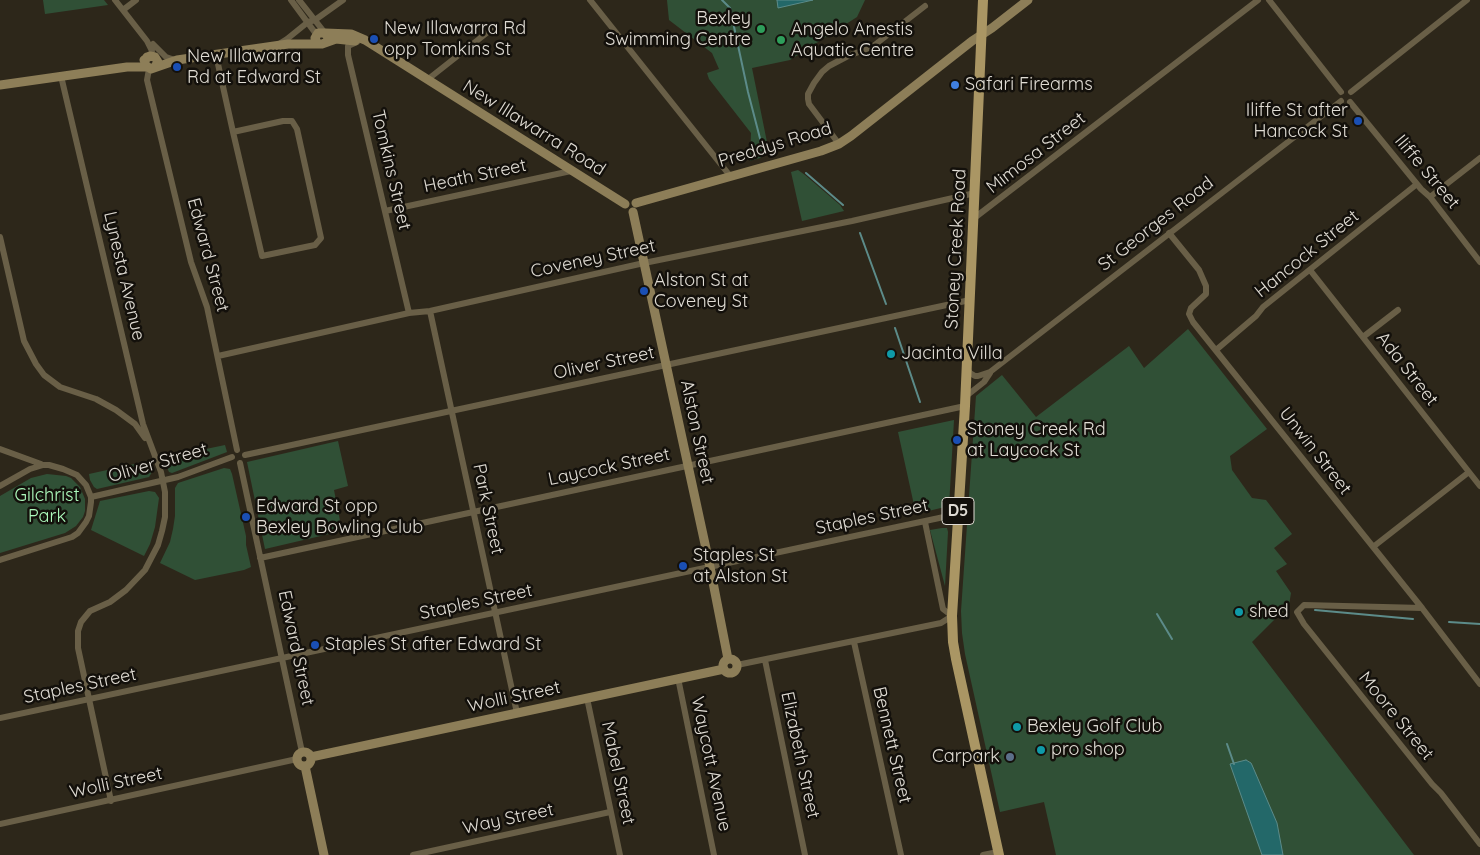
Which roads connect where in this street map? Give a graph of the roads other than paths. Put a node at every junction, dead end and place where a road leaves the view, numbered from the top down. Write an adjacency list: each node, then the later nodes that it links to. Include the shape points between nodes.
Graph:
1 (115, 0): 14 (street)
2 (136, 0): 14 (street)
3 (291, 0): 16 (street)
4 (299, 0): 15 (street)
5 (343, 0): 15 (street)
6 (590, 0): 39 (street)
7 (983, 0): 18 (main road, Stoney Creek Road / D5)
8 (1028, 0): 18 (main road, Preddys Road)
9 (1258, 0): 12 (street, Mimosa Street)
10 (1269, 0): 31 (street)
11 (1467, 0): 32 (street)
12 (1249, 2): 46 (street, Mimosa Street)
13 (925, 6): 36 (street, via 872,47 829,66 814,83 808,94 809,104)
14 (123, 10): 20 (street)
15 (315, 20): 16 (street); 19 (street)
16 (308, 22): 19 (street); 22 (street)
17 (493, 28): 28 (street)
18 (981, 35): 36 (main road, Preddys Road); 41 (main road, Stoney Creek Road / D5)
19 (321, 37): 21 (main road, New Illawarra Road); 22 (main road, New Illawarra Road); 28 (main road, New Illawarra Road, via 344,34 360,38)
20 (150, 42): 24 (street, via 166,57); 25 (street)
21 (358, 42): 28 (main road, New Illawarra Road); 45 (street, Tomkins Street, via 347,49)
22 (274, 46): 23 (main road, New Illawarra Road)
23 (216, 55): 24 (main road, New Illawarra Road); 35 (street)
24 (177, 60): 25 (main road, New Illawarra Road)
25 (151, 62): 26 (main road, New Illawarra Road); 29 (street, Edward Street)
26 (127, 67): 27 (main road, New Illawarra Road); 29 (street, via 140,71)
27 (61, 76): 30 (main road, New Illawarra Road); 64 (street, Lynesta Avenue)
28 (426, 79): 38 (main road, New Illawarra Road)
29 (147, 80): 58 (street, Edward Street)
30 (0, 85)
31 (1341, 92): 32 (street); 33 (street)
32 (1351, 92): 34 (street)
33 (1341, 101): 34 (street); 47 (street, St Georges Road)
34 (1350, 102): 40 (street, Iliffe Street)
35 (233, 132): 35 (street, via 262,256 316,245 321,238 297,129 292,121)
36 (839, 144): 39 (main road, Preddys Road)
37 (1480, 158): 42 (street)
38 (571, 171): 43 (main road, New Illawarra Road); 45 (street, Heath Street)
39 (731, 177): 44 (main road, Preddys Road)
40 (1418, 184): 42 (street, Iliffe Street); 51 (street, Hancock Street)
41 (974, 193): 46 (main road, Stoney Creek Road / D5); 50 (street, Coveney Street)
42 (1430, 198): 49 (street, Iliffe Street)
43 (625, 204): 44 (main road, Preddys Road, via 635,201)
44 (635, 207): 50 (main road, Alston Street)
45 (385, 211): 55 (street, Tomkins Street)
46 (973, 219): 52 (main road, Stoney Creek Road / D5)
47 (1169, 233): 57 (street, Unwin Street, via 1198,270 1206,286 1206,294 1190,314); 61 (street, St Georges Road)
48 (0, 238): 64 (street, via 24,342 36,364 60,387 96,399 116,410 135,424)
49 (1480, 262)
50 (644, 263): 54 (street, Coveney Street); 59 (main road, Alston Street)
51 (1310, 270): 56 (street, Ada Street); 57 (street, Hancock Street)
52 (970, 300): 59 (street, Oliver Street); 60 (main road, Stoney Creek Road / D5)
53 (1398, 310): 56 (street)
54 (430, 311): 55 (street, Coveney Street); 63 (street, Park Street)
55 (409, 313): 58 (street, Coveney Street)
56 (1363, 337): 72 (street, Ada Street)
57 (1216, 350): 80 (street, Unwin Street)
58 (218, 356): 66 (street, Edward Street)
59 (666, 365): 63 (street, Oliver Street); 71 (main road, Alston Street)
60 (967, 367): 61 (street, via 975,376); 62 (main road, Stoney Creek Road / D5)
61 (990, 372): 62 (street, St Georges Road)
62 (965, 402): 71 (street, Laycock Street); 78 (main road, Stoney Creek Road / D5)
63 (452, 410): 67 (street, Oliver Street); 77 (street, Park Street)
64 (150, 445): 73 (street, Lynesta Avenue)
65 (0, 449): 70 (street)
66 (237, 450): 67 (street); 68 (street)
67 (245, 455): 69 (street, via 245,460)
68 (232, 457): 69 (street, via 233,461); 73 (street, Oliver Street)
69 (240, 463): 81 (street, Edward Street)
70 (43, 465): 74 (street); 76 (street, via 63,468 77,476)
71 (688, 466): 77 (street, Laycock Street); 83 (main road, Alston Street)
72 (1469, 472): 75 (street, Ada Street); 80 (street)
73 (163, 480): 76 (street, Oliver Street); 96 (street, Lynesta Avenue, via 165,517 152,558 136,581 110,602 90,611 79,626 77,642)
74 (0, 486)
75 (1480, 486)
76 (91, 497): 82 (street, via 89,516 78,533 66,540)
77 (474, 512): 81 (street, Laycock Street); 85 (street, Park Street)
78 (958, 514): 79 (street, Staples Street); 86 (main road, Stoney Creek Road / D5)
79 (924, 522): 83 (street, Staples Street); 86 (street, via 943,609)
80 (1372, 546): 84 (street, Unwin Street)
81 (260, 558): 88 (street, Edward Street)
82 (0, 560)
83 (710, 567): 85 (street, Staples Street); 89 (main road, Alston Street)
84 (1422, 608): 94 (street, Unwin Street); 103 (street, Moore Street, via 1304,605 1297,612)
85 (495, 613): 88 (street, Staples Street); 97 (street, Park Street)
86 (952, 616): 87 (street, via 941,623); 104 (main road, Stoney Creek Road / D5, via 956,659)
87 (854, 642): 90 (street); 110 (street, Bennett Street)
88 (282, 658): 96 (street, Staples Street); 99 (street, Edward Street)
89 (728, 659): 91 (main road); 92 (main road, via 723,664)
90 (765, 660): 91 (street); 109 (street, Elizabeth Street)
91 (737, 665): 92 (main road, via 732,672)
92 (724, 669): 93 (main road, Wolli Street)
93 (678, 678): 95 (main road, Wolli Street); 108 (street, Waycott Avenue)
94 (1480, 684)
95 (587, 698): 97 (main road, Wolli Street); 101 (street, Mabel Street)
96 (90, 699): 98 (street, Staples Street); 100 (street, Lynesta Avenue)
97 (517, 713): 99 (main road, Wolli Street, via 311,757 306,752)
98 (0, 718)
99 (301, 759): 100 (street, Wolli Street); 105 (main road, Edward Street)
100 (111, 801): 102 (street, Wolli Street)
101 (610, 812): 106 (street, Way Street); 107 (street, Mabel Street)
102 (0, 824)
103 (1480, 844)
104 (999, 853): 111 (street)
105 (324, 855)
106 (413, 855)
107 (620, 855)
108 (714, 855)
109 (805, 855)
110 (901, 855)
111 (983, 855)

